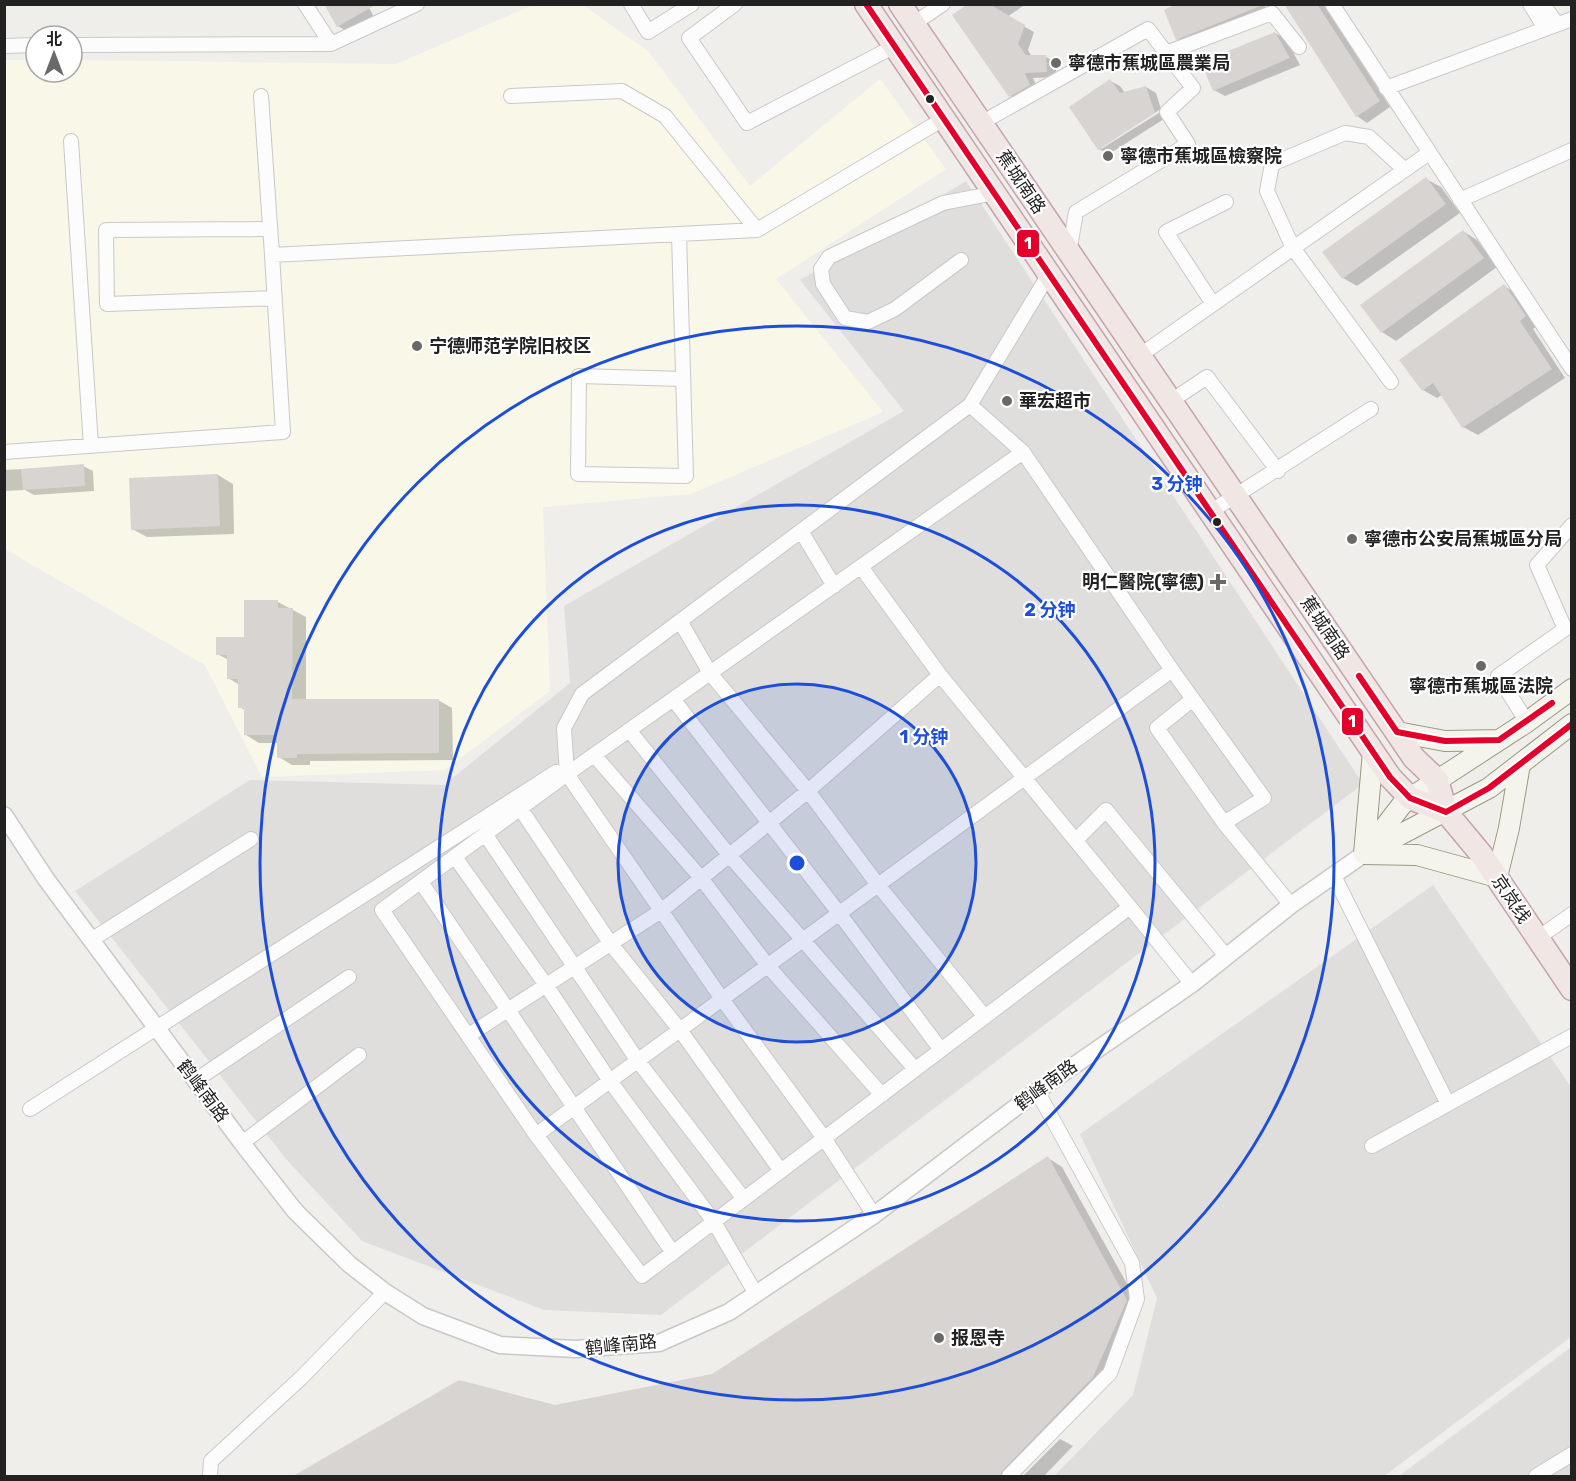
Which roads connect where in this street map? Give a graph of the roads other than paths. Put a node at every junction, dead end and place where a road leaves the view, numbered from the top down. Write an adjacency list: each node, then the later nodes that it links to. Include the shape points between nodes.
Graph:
1 (305, 4): 15 (street)
2 (417, 4): 15 (street)
3 (631, 4): 4 (street, via 648,32)
4 (692, 4)
5 (735, 4): 19 (street, via 689,38 747,123)
6 (866, 4): 19 (highway, 蕉城南路)
7 (900, 4): 13 (highway, 蕉城南路)
8 (943, 4): 13 (street)
9 (1332, 4): 22 (street)
10 (1530, 4): 14 (street)
11 (1543, 4): 14 (street)
12 (1572, 19): 14 (street)
13 (913, 24): 26 (highway, 蕉城南路)
14 (1551, 26): 22 (street)
15 (331, 44): 17 (street)
16 (24, 45): 18 (street)
17 (84, 45)
18 (4, 46)
19 (895, 46): 25 (highway, 蕉城南路)
20 (1299, 47): 21 (street, via 1272,13)
21 (1166, 53): 26 (street, via 1148,29); 38 (street, via 1193,88 1167,112 1188,144 1076,212)
22 (1386, 88): 29 (street)
23 (261, 96): 34 (street)
24 (511, 96): 35 (street, via 622,91 665,116)
25 (945, 118): 31 (highway, 蕉城南路); 35 (street)
26 (981, 123): 38 (highway, 蕉城南路)
27 (71, 141): 51 (street)
28 (1572, 150): 32 (street)
29 (1429, 153): 30 (street); 32 (street)
30 (1405, 170): 37 (street); 37 (street, via 1369,137 1345,133 1272,164 1267,191)
31 (995, 193): 40 (street, via 943,203 829,257 821,269 823,284 845,318 868,322 895,309); 41 (highway, 蕉城南路)
32 (1460, 200): 45 (street)
33 (1226, 202): 43 (street, via 1166,232)
34 (270, 229): 39 (street); 42 (street, via 106,230 107,304)
35 (758, 230): 36 (street)
36 (680, 234): 39 (street); 46 (street)
37 (1293, 248): 43 (street); 47 (street)
38 (1070, 253): 44 (highway, 蕉城南路)
39 (272, 255): 42 (street)
40 (961, 260)
41 (1049, 274): 49 (street); 56 (highway, 蕉城南路)
42 (275, 298): 51 (street, via 283,432)
43 (1213, 304): 44 (street)
44 (1139, 356): 48 (highway, 蕉城南路)
45 (1572, 369)
46 (683, 379): 46 (street, via 686,476 578,474 579,376)
47 (1390, 382)
48 (1171, 401): 54 (street, via 1207,377); 55 (highway, 蕉城南路)
49 (970, 405): 53 (street); 58 (street)
50 (1371, 409): 54 (street)
51 (90, 446): 52 (street)
52 (4, 452)
53 (1023, 453): 59 (street); 62 (street)
54 (1278, 471): 55 (street)
55 (1236, 497): 56 (street); 71 (highway, 蕉城南路)
56 (1210, 512): 73 (highway, 蕉城南路)
57 (1572, 525): 68 (street, via 1537,565 1565,628 1497,676)
58 (801, 531): 60 (street); 61 (street)
59 (861, 567): 60 (street); 64 (street)
60 (834, 586): 63 (street)
61 (680, 621): 63 (street); 76 (street, via 582,694 564,728)
62 (1172, 670): 67 (street); 77 (street)
63 (710, 673): 66 (street); 79 (street)
64 (940, 675): 77 (street); 79 (street)
65 (1572, 689): 68 (main road)
66 (673, 699): 70 (street); 84 (street)
67 (1193, 699): 85 (street, via 1157,728); 85 (street, via 1264,798)
68 (1527, 722): 72 (main road)
69 (1572, 723): 75 (main road)
70 (629, 730): 74 (street); 90 (street)
71 (1397, 732): 72 (main road, via 1445,741); 78 (highway, 蕉城南路, via 1414,758)
72 (1499, 740): 78 (main road)
73 (1373, 752): 80 (highway, 蕉城南路); 89 (main road)
74 (594, 755): 76 (street); 94 (street)
75 (1520, 764): 82 (main road, via 1489,789); 93 (main road)
76 (567, 774): 81 (street); 99 (street); 116 (street, via 556,772)
77 (1025, 778): 88 (street); 96 (street)
78 (1437, 780): 80 (main road); 82 (highway)
79 (808, 791): 84 (street); 96 (street)
80 (1410, 798): 82 (highway, 蕉城南路); 89 (main road)
81 (520, 808): 86 (street); 105 (street)
82 (1446, 812): 89 (main road); 93 (highway, 京岚线)
83 (5, 816): 103 (street, 鹤峰南路)
84 (768, 824): 90 (street); 100 (street)
85 (1224, 824): 97 (street)
86 (485, 834): 91 (street); 108 (street)
87 (251, 839): 103 (street)
88 (1076, 840): 98 (street); 106 (street, via 1106,810)
89 (1364, 854): 92 (street, 鹤峰南路); 93 (main road, via 1417,855)
90 (729, 855): 94 (street); 104 (street)
91 (455, 857): 95 (street); 111 (street)
92 (1334, 876): 97 (street, 鹤峰南路); 128 (street)
93 (1497, 877): 102 (highway, 京岚线)
94 (701, 878): 99 (street); 107 (street)
95 (421, 882): 114 (street); 118 (street, via 382,910)
96 (878, 885): 100 (street); 115 (street)
97 (1291, 905): 106 (street, 鹤峰南路)
98 (1131, 907): 110 (street); 115 (street)
99 (661, 912): 105 (street); 113 (street)
100 (839, 913): 104 (street); 120 (street)
101 (1572, 914): 102 (street)
102 (1538, 938): 112 (highway, 京岚线)
103 (91, 940): 116 (street, 鹤峰南路)
104 (802, 941): 107 (street); 123 (street)
105 (611, 944): 108 (street); 117 (street)
106 (1226, 956): 110 (street, 鹤峰南路)
107 (768, 966): 113 (street); 127 (street)
108 (575, 967): 111 (street); 122 (street)
109 (349, 977): 124 (street)
110 (1192, 984): 126 (street, 鹤峰南路)
111 (546, 985): 114 (street); 125 (street)
112 (1572, 989)
113 (722, 999): 117 (street); 132 (street)
114 (508, 1010): 118 (street); 129 (street)
115 (985, 1017): 120 (street)
116 (155, 1028): 124 (street, 鹤峰南路); 130 (street)
117 (680, 1030): 122 (street); 135 (street)
118 (469, 1035): 131 (street)
119 (1572, 1036): 128 (street)
120 (941, 1050): 123 (street)
121 (359, 1055): 133 (street)
122 (638, 1060): 125 (street); 136 (street)
123 (915, 1070): 127 (street)
124 (196, 1080): 133 (street, 鹤峰南路)
125 (610, 1081): 129 (street); 138 (street)
126 (1037, 1091): 137 (street, 鹤峰南路); 144 (street, via 1132,1263 1137,1299 1110,1373)
127 (882, 1095): 132 (street)
128 (1449, 1104): 134 (street)
129 (573, 1108): 131 (street); 139 (street)
130 (30, 1109)
131 (536, 1135): 139 (street, via 642,1276)
132 (824, 1138): 135 (street); 137 (street)
133 (242, 1143): 140 (street, 鹤峰南路, via 295,1211 349,1264)
134 (1372, 1146)
135 (781, 1171): 136 (street)
136 (744, 1199): 138 (street)
137 (874, 1215): 141 (street, 鹤峰南路)
138 (714, 1222): 139 (street); 141 (street)
139 (673, 1253)
140 (385, 1292): 141 (street, 鹤峰南路, via 423,1316 500,1346 576,1349 659,1343 729,1312); 143 (street, via 301,1378 211,1461)
141 (756, 1294)
142 (1572, 1454): 145 (street)
143 (210, 1476)
144 (1009, 1476)
145 (1536, 1476)

